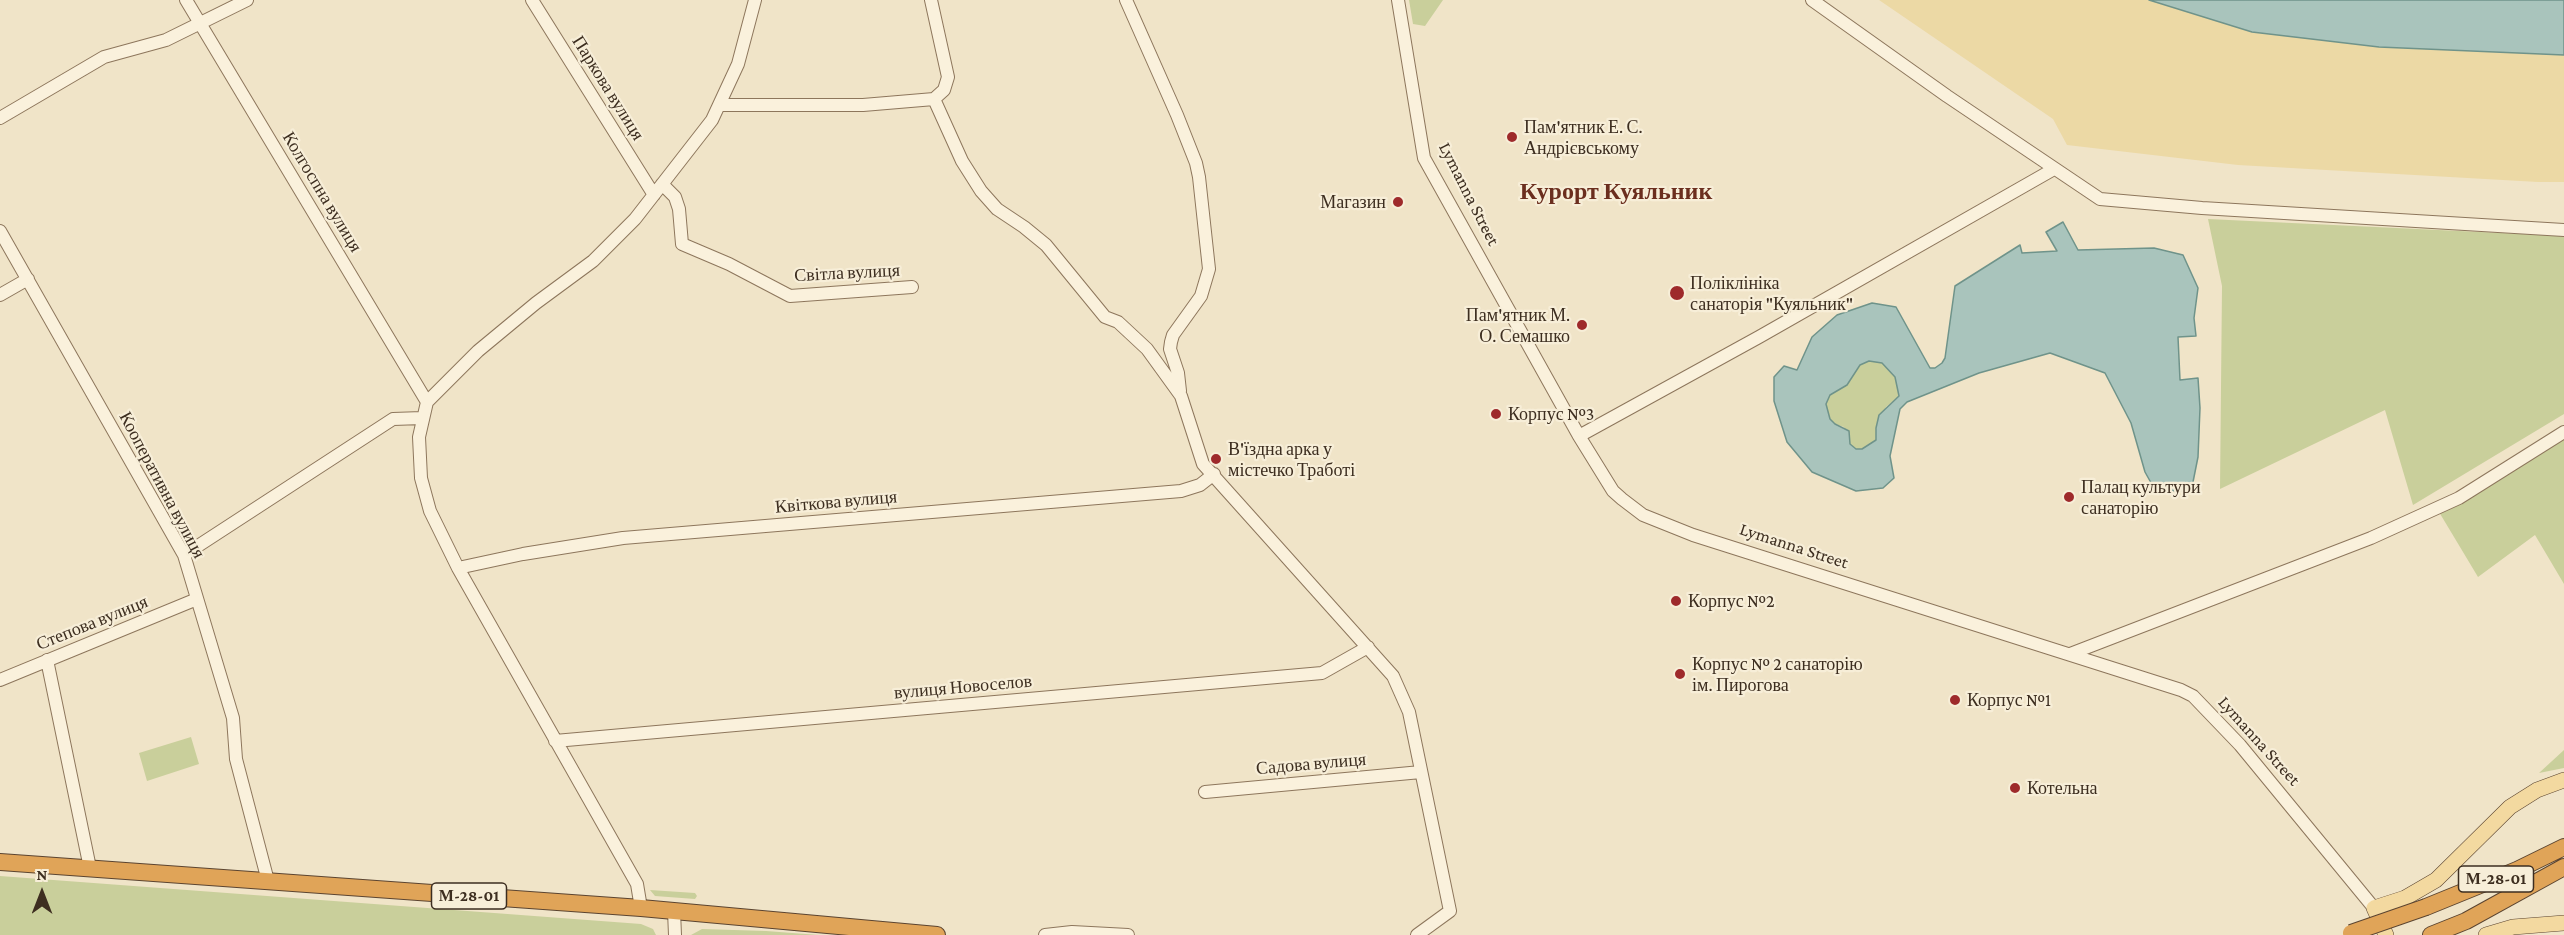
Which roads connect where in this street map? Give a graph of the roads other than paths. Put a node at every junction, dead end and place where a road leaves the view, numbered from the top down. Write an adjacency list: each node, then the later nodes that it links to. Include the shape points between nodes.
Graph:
1 (186, 0): 9 (street, Колгоспна вулиця)
2 (248, 0): 9 (street)
3 (532, 0): 15 (street, Паркова вулиця)
4 (755, 0): 11 (street, via 738,64)
5 (931, 0): 10 (street, via 948,77 944,90)
6 (1126, 0): 21 (street, via 1177,115 1199,177 1209,268 1202,296)
7 (1398, 0): 27 (street, Lymanna Street, via 1424,158)
8 (1812, 0): 13 (street)
9 (200, 24): 12 (street, via 166,40 104,57); 24 (street, Колгоспна вулиця)
10 (934, 99): 11 (street, via 863,105); 22 (street, via 962,161 981,191 997,209 1046,245 1105,317 1118,322)
11 (720, 105): 14 (street)
12 (0, 118)
13 (2054, 169): 16 (street, via 2095,197 2124,202); 27 (street)
14 (662, 184): 15 (street); 19 (street, Світла вулиця, via 675,197 682,244 790,296)
15 (654, 195): 24 (street, via 593,261 478,351)
16 (2564, 230)
17 (0, 231): 18 (street, Кооперативна вулиця)
18 (28, 279): 20 (street); 29 (street, Кооперативна вулиця)
19 (912, 287)
20 (1, 296)
21 (1171, 342): 22 (street); 23 (street)
22 (1147, 349): 23 (street)
23 (1181, 396): 28 (street)
24 (427, 402): 25 (street)
25 (422, 418): 29 (street, via 393,419); 30 (street, via 421,478 430,511)
26 (2564, 432): 33 (street, via 2459,498 2371,538)
27 (1579, 436): 33 (street, Lymanna Street, via 1613,491 1637,511 1667,526)
28 (1211, 466): 30 (street, Квіткова вулиця, via 1200,485 1180,491 623,538); 32 (street)
29 (184, 555): 31 (street, Кооперативна вулиця)
30 (458, 568): 36 (street)
31 (197, 599): 34 (street, Степова вулиця); 45 (street, Кооперативна вулиця, via 233,718 236,759)
32 (1368, 647): 36 (street, вулиця Новоселов, via 1322,673); 37 (street, via 1393,675 1405,703)
33 (2070, 654): 48 (street, Lymanna Street, via 2193,696 2240,745)
34 (47, 660): 35 (street, Степова вулиця); 43 (street)
35 (0, 680)
36 (555, 741): 47 (street, via 637,884)
37 (1421, 772): 39 (street, Садова вулиця); 58 (street, via 1450,911)
38 (2564, 780): 48 (main road, via 2537,790 2510,807 2436,880 2405,898)
39 (1205, 792)
40 (2564, 847): 52 (highway, М-28-01, bridge, via 2426,907)
41 (0, 862): 43 (highway, М-28-01)
42 (2564, 867): 46 (highway, М-28-01)
43 (90, 868): 45 (highway, М-28-01)
44 (2564, 875): 46 (highway)
45 (268, 881): 47 (highway, М-28-01)
46 (2523, 891): 53 (highway, М-28-01)
47 (641, 908): 49 (highway, М-28-01)
48 (2374, 908): 59 (main road, Lymanna Street)
49 (674, 911): 54 (street); 55 (highway, М-28-01)
50 (2564, 923): 51 (main road)
51 (2548, 929): 60 (main road, via 2513,927)
52 (2347, 934)
53 (2433, 934)
54 (675, 935)
55 (938, 935)
56 (1045, 935): 57 (street)
57 (1128, 935)
58 (1417, 935)
59 (2386, 935)
60 (2486, 935)

